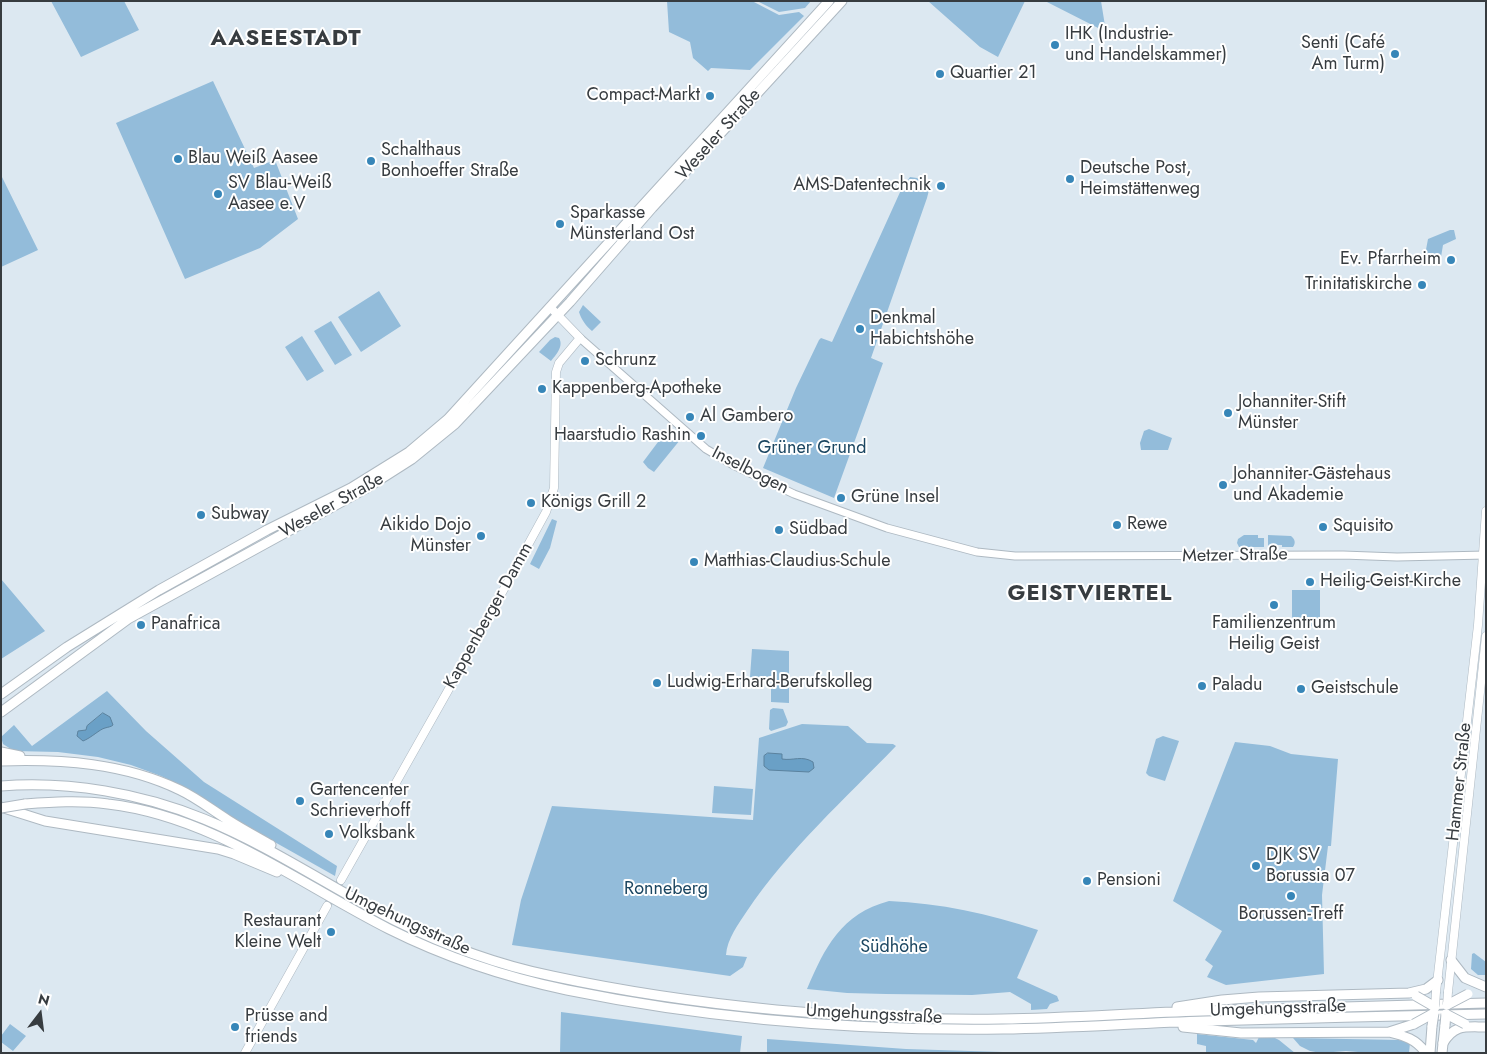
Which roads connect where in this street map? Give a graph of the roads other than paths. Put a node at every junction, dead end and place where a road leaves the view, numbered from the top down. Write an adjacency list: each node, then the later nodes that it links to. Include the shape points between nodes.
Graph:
1 (829, 1): 3 (main road, Weseler Straße)
2 (842, 1): 4 (main road, Weseler Straße)
3 (550, 307): 4 (main road); 10 (main road, Weseler Straße, via 448,419 409,452 351,488 203,565)
4 (558, 315): 5 (main road, Inselbogen); 11 (main road, Weseler Straße, via 454,424 399,468 128,620)
5 (580, 338): 7 (street, Inselbogen, via 694,440 728,462 794,494 841,511 904,533); 20 (main road, Kappenberger Damm, via 559,363 556,372 554,488 546,512)
6 (1486, 511): 8 (main road, Hammer Straße)
7 (984, 554): 8 (street, Metzer Straße)
8 (1484, 555): 24 (main road, Hammer Straße)
9 (1486, 636): 23 (main road, Hammer Straße)
10 (67, 647): 11 (main road); 12 (main road, Weseler Straße)
11 (76, 658): 13 (main road, Weseler Straße)
12 (1, 694)
13 (1, 712)
14 (1, 752): 15 (main road)
15 (42, 760): 16 (main road); 19 (main road, via 96,764 166,783 280,850)
16 (1, 761)
17 (1, 786): 19 (main road, via 82,788 155,802 230,830)
18 (1, 808): 21 (main road, via 45,821 218,849); 21 (main road, bridge, via 90,802 154,813 226,840)
19 (290, 862): 29 (main road, Umgehungsstraße, via 440,941 522,969 600,986 724,1004 882,1017 1003,1019)
20 (341, 880)
21 (314, 888): 31 (main road, Umgehungsstraße, via 390,929 455,958 532,982 600,996 746,1016 896,1028 1017,1029)
22 (327, 906): 36 (main road)
23 (1451, 960): 25 (main road, via 1466,978); 28 (main road, Hammer Straße, bridge, via 1448,992)
24 (1438, 980): 26 (main road); 28 (main road, Hammer Straße, bridge, via 1436,992)
25 (1486, 987): 28 (main road, bridge)
26 (1412, 994): 28 (main road, bridge); 29 (main road, via 1231,999)
27 (1486, 1003): 29 (main road, Umgehungsstraße)
28 (1440, 1010): 32 (main road, bridge); 34 (main road, bridge, via 1414,1024); 35 (main road, Hammer Straße, bridge, via 1445,1025); 38 (main road, Hammer Straße, bridge, via 1432,1026)
29 (1152, 1013)
30 (1486, 1014): 31 (main road, Umgehungsstraße)
31 (1153, 1023): 34 (main road, via 1241,1033)
32 (1469, 1025): 33 (main road); 35 (main road, via 1452,1032)
33 (1486, 1027)
34 (1389, 1032): 37 (main road, via 1413,1040)
35 (1443, 1043): 39 (main road, Hammer Straße)
36 (245, 1053)
37 (1426, 1053)
38 (1430, 1053)
39 (1442, 1053)

